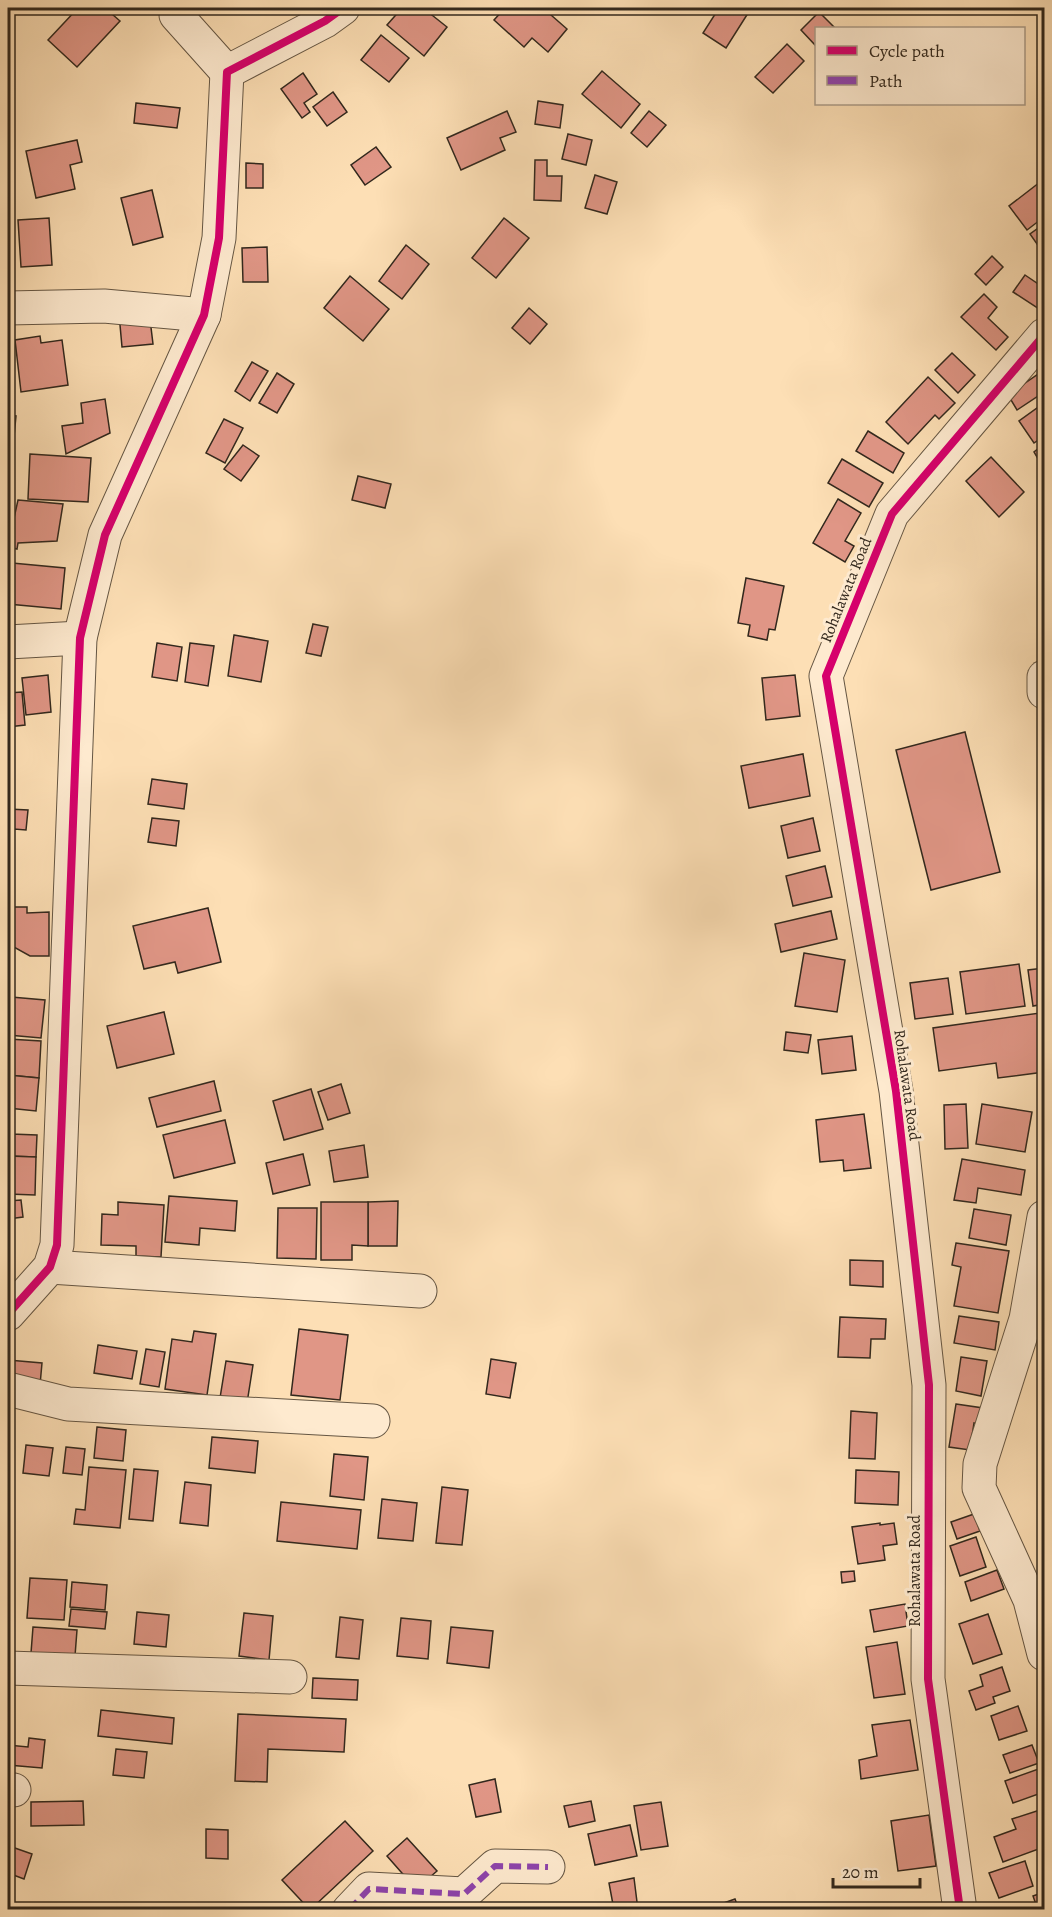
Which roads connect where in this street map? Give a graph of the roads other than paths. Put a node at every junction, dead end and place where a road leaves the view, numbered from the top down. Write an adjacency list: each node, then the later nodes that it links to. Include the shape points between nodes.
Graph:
1 (343, 8): 3 (street)
2 (172, 10): 3 (street)
3 (227, 72): 5 (street, via 219,238)
4 (8, 308): 5 (street, via 104,306)
5 (204, 315): 7 (street, via 105,535)
6 (1042, 343): 22 (street, Rohalawata Road, via 892,514 826,676 896,1091 927,1373 928,1679)
7 (80, 638): 8 (street); 12 (street, via 57,1245)
8 (8, 642)
9 (1044, 677): 10 (street)
10 (1044, 692)
11 (1044, 1217): 17 (street, via 1026,1319 980,1464 979,1488 1030,1600)
12 (50, 1267): 13 (street); 14 (street)
13 (420, 1291)
14 (8, 1314)
15 (8, 1389): 16 (street, via 68,1404)
16 (374, 1421)
17 (1044, 1654)
18 (8, 1668): 19 (street)
19 (290, 1677)
20 (548, 1867): 21 (street, via 495,1866 464,1894 369,1889)
21 (349, 1910)
22 (960, 1910)

